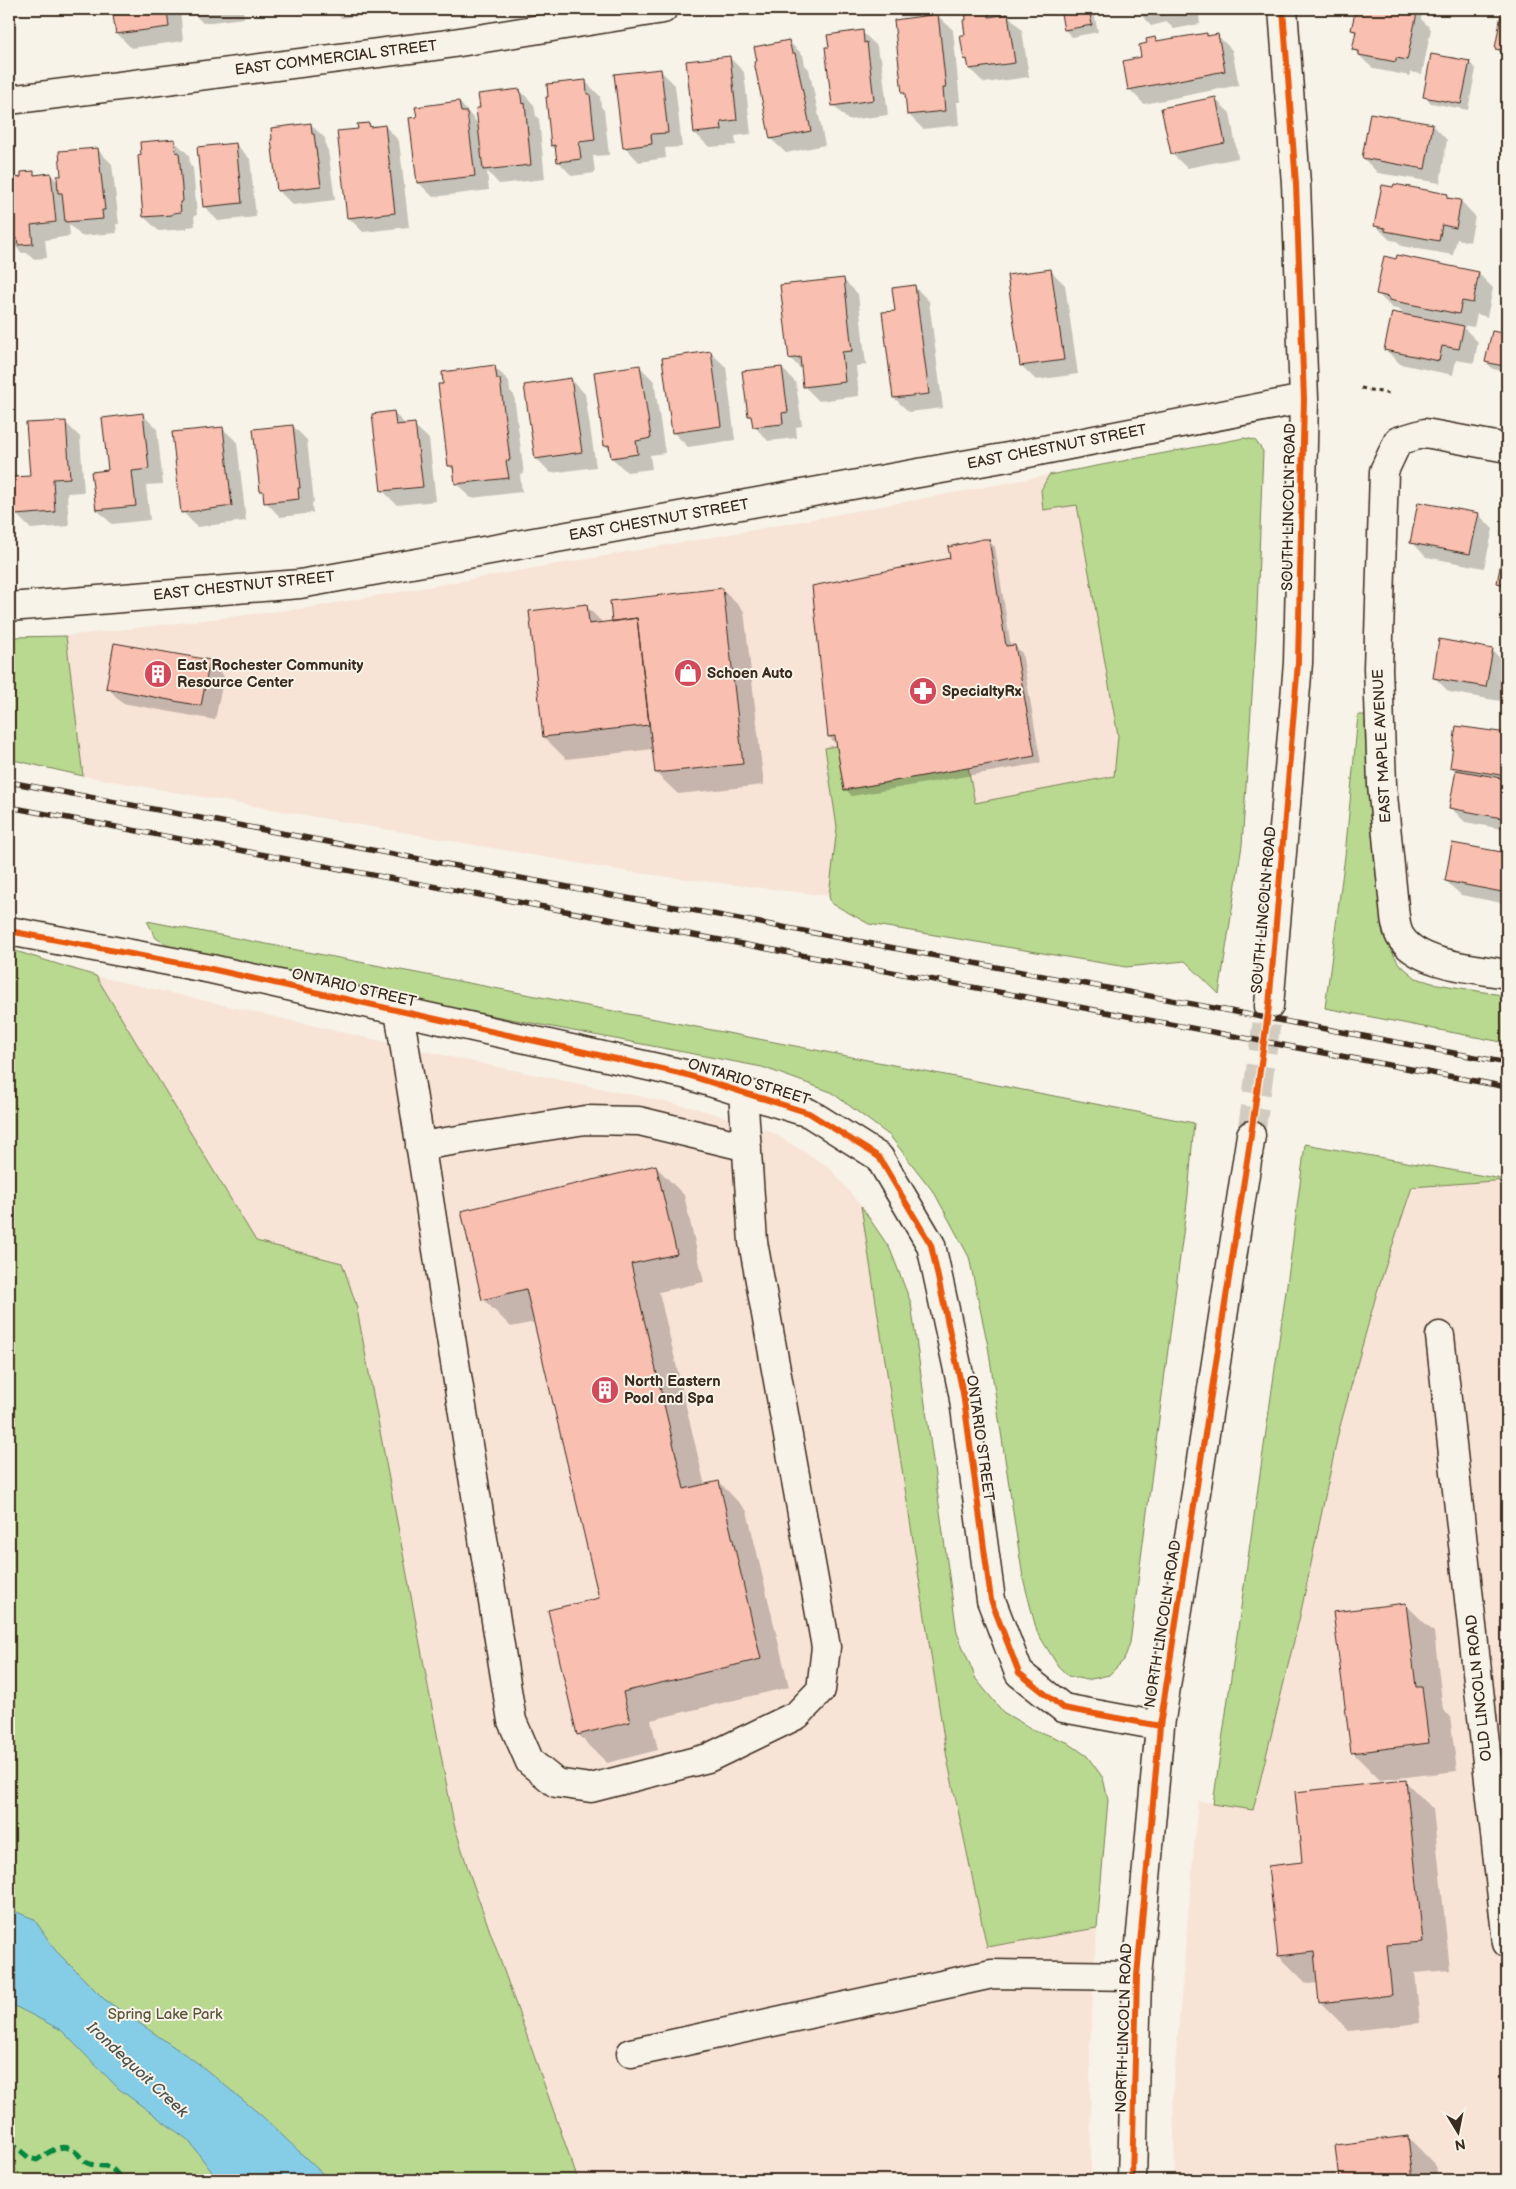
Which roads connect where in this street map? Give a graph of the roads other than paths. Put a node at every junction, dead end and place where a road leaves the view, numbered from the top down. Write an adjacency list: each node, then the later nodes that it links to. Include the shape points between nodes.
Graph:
1 (663, 9): 3 (street, EAST COMMERCIAL STREET, via 441,45)
2 (1283, 9): 4 (street, SOUTH LINCOLN ROAD, via 1296,184)
3 (9, 100)
4 (1304, 399): 6 (street, EAST CHESTNUT STREET, via 999,459 300,584); 9 (street, SOUTH LINCOLN ROAD, via 1298,663)
5 (1507, 448): 8 (street, EAST MAPLE AVENUE, via 1425,433 1398,441 1384,471 1378,668 1382,785 1395,917 1400,936 1413,951 1432,960)
6 (9, 607)
7 (9, 931): 10 (street, ONTARIO STREET, via 211,969)
8 (1507, 974)
9 (1268, 1006)
10 (399, 1011): 11 (street, ONTARIO STREET, via 684,1074); 13 (street)
11 (743, 1092): 14 (street); 16 (street, ONTARIO STREET, via 809,1113 879,1157 931,1245 963,1393 991,1600 1018,1673 1064,1708)
12 (1251, 1135): 16 (street, NORTH LINCOLN ROAD)
13 (420, 1146): 14 (street, via 585,1120 639,1121); 14 (street, via 512,1721 530,1762 556,1782 591,1788 708,1758 796,1715 821,1690 826,1648 753,1242)
14 (747, 1147)
15 (1440, 1336): 17 (street, OLD LINCOLN ROAD)
16 (1160, 1726): 18 (street, NORTH LINCOLN ROAD)
17 (1507, 1943)
18 (1136, 1976): 19 (street, via 992,1974); 20 (street, NORTH LINCOLN ROAD)
19 (631, 2052)
20 (1132, 2180)

